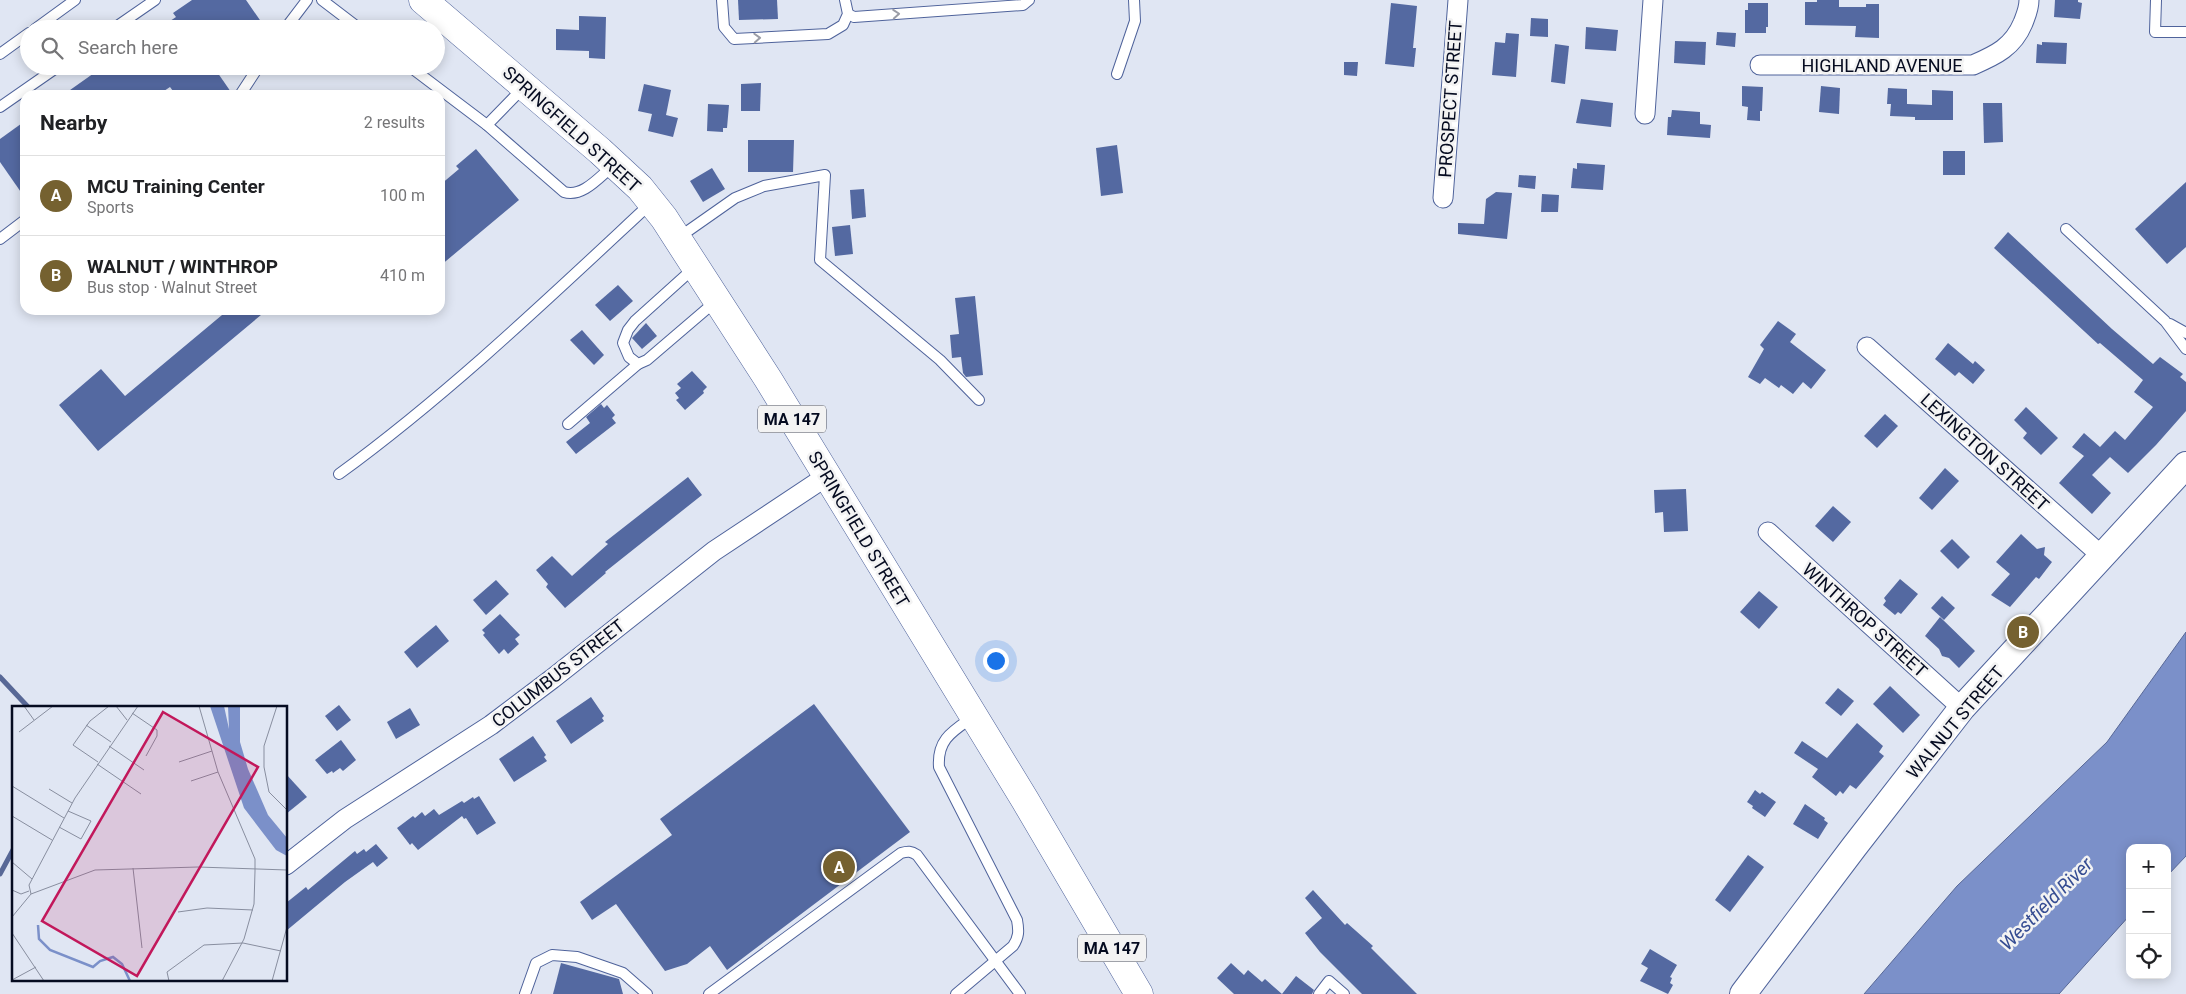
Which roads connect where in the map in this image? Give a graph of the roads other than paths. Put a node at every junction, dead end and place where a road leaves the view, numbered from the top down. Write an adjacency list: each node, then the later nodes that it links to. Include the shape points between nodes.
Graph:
1 (75, 0): 15 (lane)
2 (154, 0): 16 (lane)
3 (307, 0): 17 (lane)
4 (322, 0): 18 (lane)
5 (422, 0): 27 (main road, SPRINGFIELD STREET / MA 147)
6 (722, 0): 14 (lane, one-way to 14, via 724,27 734,39 828,34 843,25)
7 (845, 0): 14 (lane)
8 (1029, 0): 14 (lane, one-way to 8, via 854,17 1023,5)
9 (1134, 0): 23 (lane, via 1135,21)
10 (1458, 0): 37 (street, PROSPECT STREET)
11 (1653, 0): 34 (street)
12 (2029, 0): 22 (street, HIGHLAND AVENUE, via 2018,36 2000,53 1973,65)
13 (2156, 0): 19 (lane, via 2155,32)
14 (848, 14)
15 (47, 20)
16 (126, 20)
17 (292, 20)
18 (348, 20)
19 (2186, 32)
20 (20, 40): 21 (lane)
21 (0, 54)
22 (1760, 65)
23 (1117, 74)
24 (46, 75): 28 (lane)
25 (253, 75): 29 (lane)
26 (421, 75): 30 (lane)
27 (525, 87): 35 (lane); 36 (main road, SPRINGFIELD STREET / MA 147)
28 (24, 90)
29 (243, 90)
30 (441, 90)
31 (20, 93): 33 (lane)
32 (445, 93): 35 (lane)
33 (0, 107)
34 (1645, 114)
35 (487, 125): 36 (lane, via 570,194 586,188)
36 (615, 164): 38 (main road, SPRINGFIELD STREET / MA 147)
37 (1443, 198)
38 (652, 202): 41 (main road, SPRINGFIELD STREET / MA 147); 53 (lane, via 494,348 384,442)
39 (20, 224): 42 (lane)
40 (2066, 229): 45 (lane)
41 (678, 238): 43 (main road, SPRINGFIELD STREET / MA 147); 50 (lane, via 735,198 764,186 825,175 820,260 940,360)
42 (0, 239)
43 (696, 267): 44 (main road, SPRINGFIELD STREET / MA 147); 49 (lane, via 628,330 623,343 629,357)
44 (717, 300): 49 (lane, via 647,360); 54 (main road, SPRINGFIELD STREET / MA 147)
45 (2165, 321): 46 (lane); 48 (lane)
46 (2186, 333)
47 (1867, 347): 56 (street, LEXINGTON STREET)
48 (2186, 349)
49 (638, 364): 51 (lane)
50 (979, 400)
51 (568, 424)
52 (2186, 465): 56 (main road, WALNUT STREET)
53 (339, 474)
54 (827, 476): 58 (main road, SPRINGFIELD STREET / MA 147); 59 (street, COLUMBUS STREET, via 714,551 491,725 345,819)
55 (1768, 532): 57 (street, WINTHROP STREET)
56 (2103, 557): 57 (main road, WALNUT STREET)
57 (1962, 708): 69 (main road, WALNUT STREET)
58 (973, 717): 60 (lane, via 949,733 942,745 939,761 1017,920 1017,940); 66 (main road, SPRINGFIELD STREET / MA 147)
59 (288, 862)
60 (996, 960): 63 (lane, via 917,855 907,851); 64 (lane); 65 (lane)
61 (526, 994): 62 (lane, via 536,962 552,955 577,956 623,973)
62 (647, 994)
63 (709, 994)
64 (956, 994)
65 (1020, 994)
66 (1139, 994)
67 (1319, 994): 68 (lane, via 1330,981)
68 (1344, 994)
69 (1743, 994)

